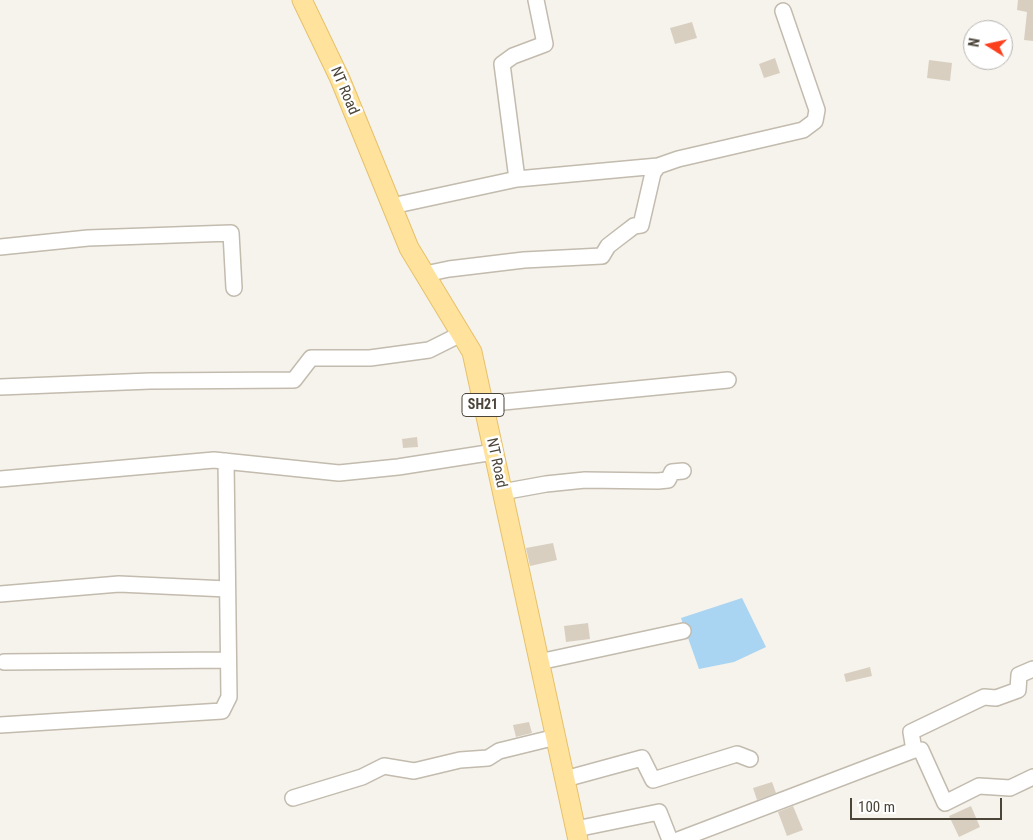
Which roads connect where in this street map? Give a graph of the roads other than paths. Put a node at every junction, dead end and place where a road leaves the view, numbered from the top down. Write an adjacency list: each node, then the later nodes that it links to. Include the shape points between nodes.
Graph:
1 (302, 0): 6 (main road, NT Road / SH21, via 340,79)
2 (536, 0): 5 (street, via 545,44 513,56 502,64)
3 (783, 11): 4 (street, via 817,110 815,121 803,130 678,158)
4 (658, 166): 5 (street); 8 (street, via 653,173 642,225 634,226 617,239 602,256 524,260)
5 (517, 179): 6 (street)
6 (392, 206): 8 (main road, NT Road / SH21, via 409,248)
7 (0, 247): 9 (street, via 88,238 230,233)
8 (425, 274): 10 (main road, NT Road / SH21)
9 (234, 288)
10 (461, 334): 12 (street, via 429,350 370,358 310,358 294,380); 13 (main road, NT Road / SH21, via 472,352)
11 (728, 380): 13 (street)
12 (0, 387)
13 (483, 404): 14 (main road, NT Road / SH21)
14 (494, 452): 15 (street, via 339,473); 18 (main road, NT Road / SH21)
15 (226, 461): 17 (street); 19 (street)
16 (683, 471): 18 (street, via 672,472 668,480 585,480)
17 (0, 479)
18 (502, 492): 24 (main road, NT Road / SH21)
19 (227, 589): 20 (street, via 119,584); 22 (street)
20 (0, 594)
21 (683, 631): 24 (street)
22 (227, 660): 23 (street); 26 (street, via 229,697 222,711)
23 (4, 662)
24 (539, 662): 27 (main road, NT Road / SH21)
25 (1033, 669): 28 (street, via 1019,675 1018,690 996,698 984,697 911,732)
26 (0, 725)
27 (556, 737): 31 (main road, NT Road / SH21); 32 (street, via 499,751 488,758 460,760 414,771 384,766 362,777)
28 (914, 750): 30 (street, via 921,750 944,804 979,786 1010,788); 35 (street)
29 (750, 759): 31 (street, via 737,754 653,780 642,758)
30 (1033, 777)
31 (565, 779): 33 (main road, NT Road / SH21)
32 (293, 798)
33 (577, 834): 34 (street, via 659,812)
34 (670, 840)
35 (678, 840)

